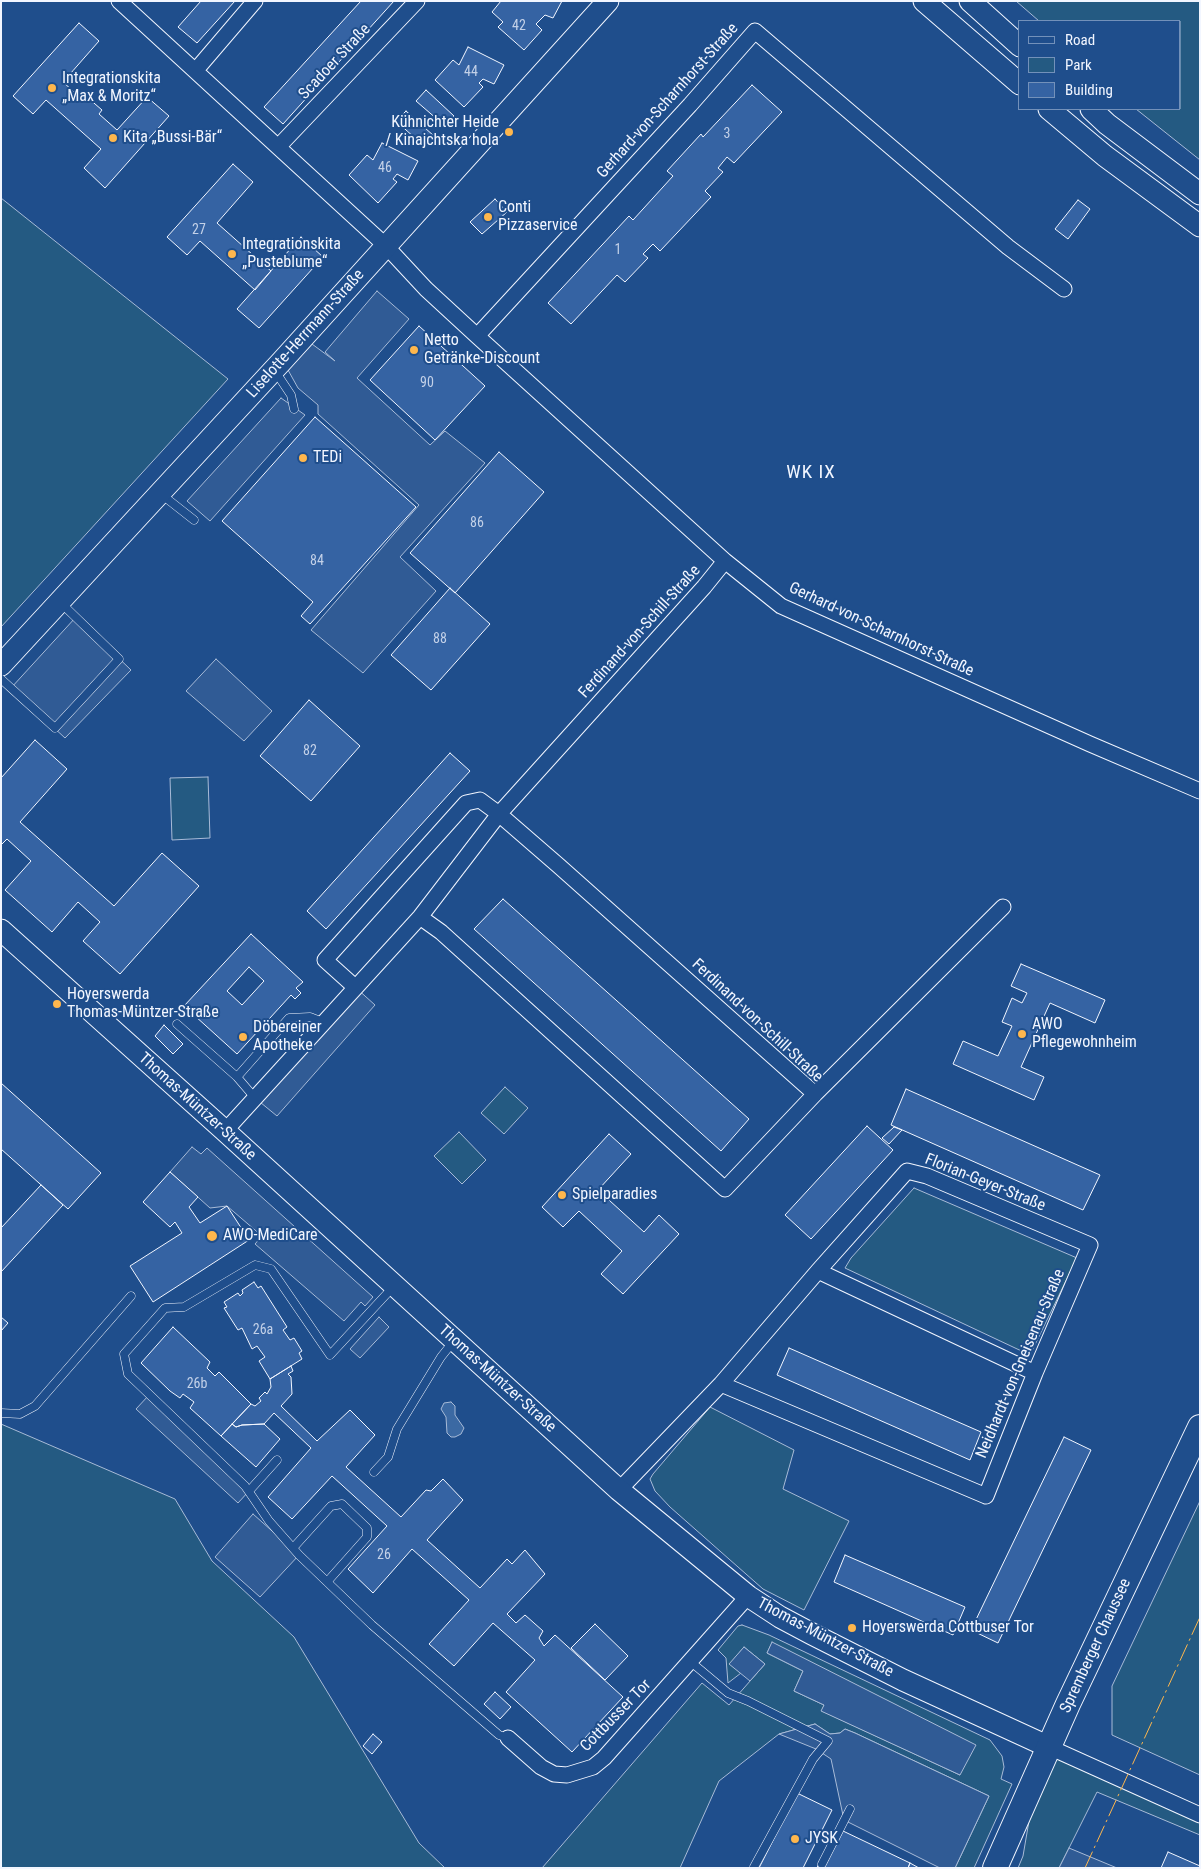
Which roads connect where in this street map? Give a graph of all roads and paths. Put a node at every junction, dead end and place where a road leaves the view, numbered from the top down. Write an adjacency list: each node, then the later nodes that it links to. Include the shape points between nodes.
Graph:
1 (119, 1): 8 (street)
2 (255, 1): 8 (street)
3 (417, 1): 12 (street, Scadoer Straße)
4 (608, 1): 15 (street, Liselotte-Herrmann-Straße)
5 (924, 1): 9 (street)
6 (970, 1): 7 (street)
7 (1018, 44)
8 (196, 70): 12 (street)
9 (1018, 82)
10 (1050, 110): 14 (street, via 1105,156)
11 (1092, 110): 13 (street)
12 (278, 147): 15 (street)
13 (1200, 194)
14 (1200, 226)
15 (386, 246): 17 (street, Gerhard-von-Scharnhorst-Straße); 18 (street, Liselotte-Herrmann-Straße)
16 (1064, 290): 17 (street, Gerhard-von-Scharnhorst-Straße, via 1008,247 755,31)
17 (477, 336): 22 (street, Gerhard-von-Scharnhorst-Straße)
18 (274, 369): 19 (lane, via 291,396); 20 (street, Liselotte-Herrmann-Straße)
19 (294, 408)
20 (160, 493): 21 (lane); 23 (street, Liselotte-Herrmann-Straße)
21 (194, 520)
22 (725, 561): 26 (street, Gerhard-von-Scharnhorst-Straße, via 781,606); 27 (street, Ferdinand-von-Schill-Straße)
23 (60, 601): 24 (street, Liselotte-Herrmann-Straße); 25 (lane, via 119,658 55,728)
24 (1, 664)
25 (1, 679)
26 (1200, 791)
27 (499, 814): 29 (street, Ferdinand-von-Schill-Straße); 31 (street, Ferdinand-von-Schill-Straße, via 480,800 466,803 325,960); 35 (street, Ferdinand-von-Schill-Straße)
28 (1003, 907): 35 (street)
29 (420, 917): 31 (street, Ferdinand-von-Schill-Straße); 35 (street, Ferdinand-von-Schill-Straße, via 725,1189)
30 (1, 930): 37 (street, Thomas-Müntzer-Straße)
31 (355, 987): 32 (street, Ferdinand-von-Schill-Straße)
32 (323, 1022): 34 (lane, via 310,1017 289,1018); 36 (street, Ferdinand-von-Schill-Straße)
33 (177, 1024): 34 (lane)
34 (238, 1077): 36 (lane)
35 (815, 1094)
36 (255, 1098): 37 (street, Ferdinand-von-Schill-Straße)
37 (225, 1131): 40 (street, Thomas-Müntzer-Straße)
38 (1090, 1245): 39 (street, Florian-Geyer-Straße, via 927,1176 907,1171); 43 (street, Neidhardt-von-Gneisenau-Straße)
39 (818, 1271): 43 (street); 44 (street, Florian-Geyer-Straße)
40 (394, 1286): 42 (street, Thomas-Müntzer-Straße); 50 (lane, via 330,1355 272,1269 255,1265 184,1308 165,1308 124,1354 128,1374)
41 (131, 1296): 45 (lane, via 35,1406 20,1414)
42 (454, 1341): 48 (lane, via 397,1429 388,1457); 49 (street, Thomas-Müntzer-Straße)
43 (1034, 1373): 44 (street, Neidhardt-von-Gneisenau-Straße, via 986,1496)
44 (721, 1384): 49 (street, Florian-Geyer-Straße)
45 (1, 1413)
46 (1200, 1427): 56 (main road, Spremberger Chaussee)
47 (277, 1460): 50 (lane)
48 (374, 1472)
49 (619, 1490): 53 (street, Thomas-Müntzer-Straße)
50 (249, 1491): 51 (lane)
51 (293, 1548): 52 (lane); 52 (lane, via 331,1506 342,1504 367,1528 367,1536)
52 (328, 1582): 55 (lane, via 372,1625 500,1736)
53 (748, 1596): 54 (street, Cottbusser Tor); 56 (street, Thomas-Müntzer-Straße, via 819,1638)
54 (691, 1662): 55 (street, Cottbusser Tor, via 604,1758 587,1769 567,1775 554,1774); 60 (lane, via 728,1693 828,1741 813,1759)
55 (508, 1738)
56 (1049, 1747): 58 (street); 61 (main road, Spremberger Chaussee)
57 (850, 1809): 59 (lane)
58 (1200, 1814)
59 (822, 1864)
60 (754, 1867)
61 (995, 1868)

